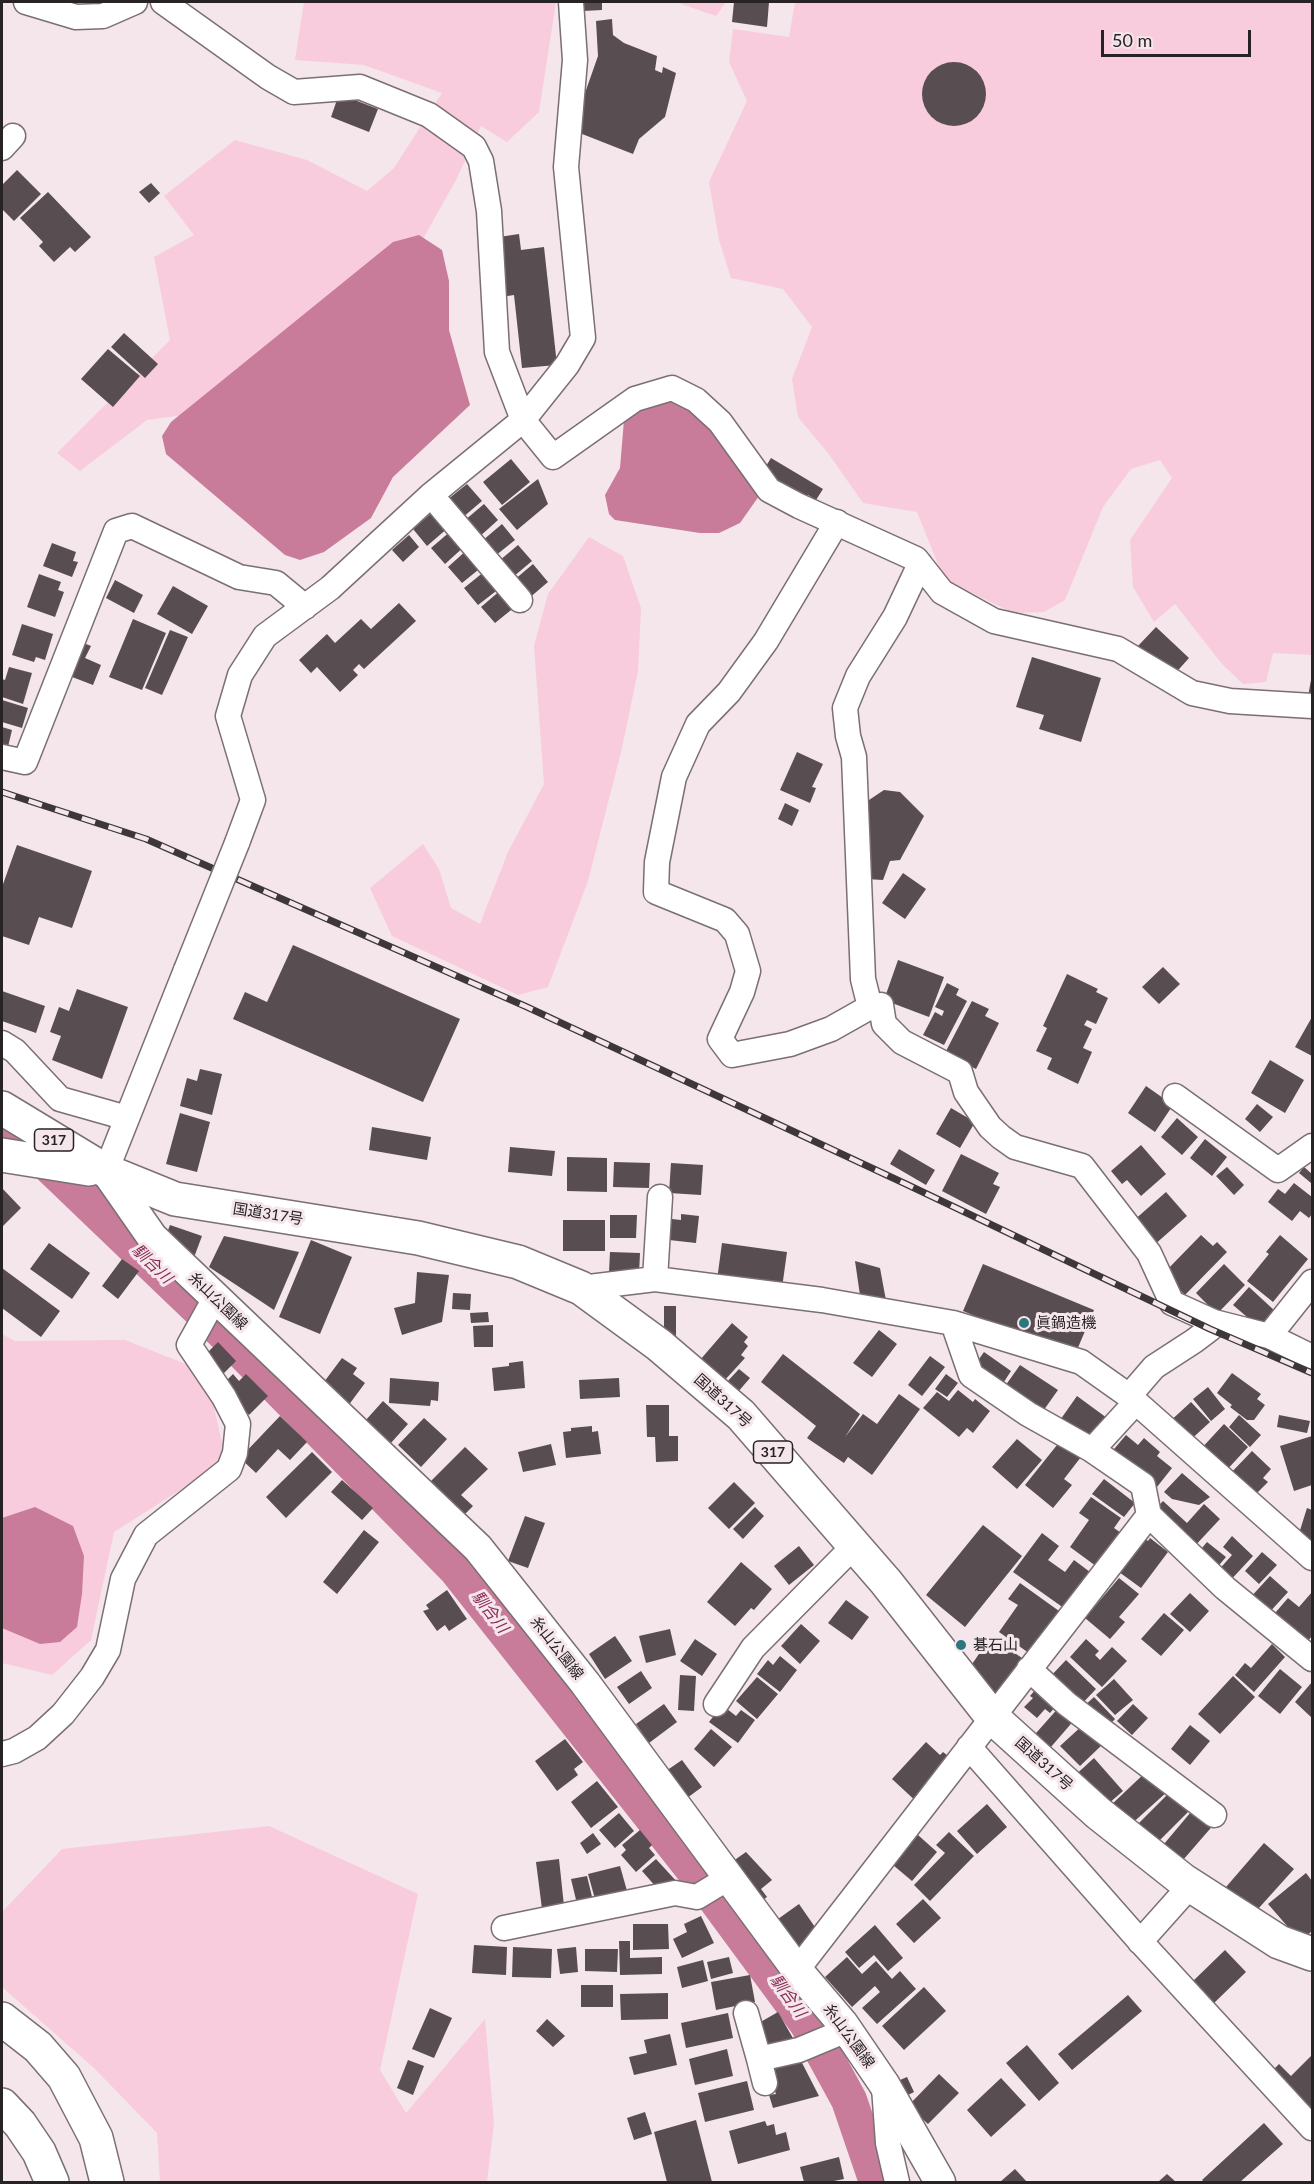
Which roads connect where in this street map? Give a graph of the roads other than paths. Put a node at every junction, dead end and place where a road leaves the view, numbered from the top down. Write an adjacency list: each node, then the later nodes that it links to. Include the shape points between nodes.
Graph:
1 (26, 2): 2 (street, via 76,17 103,16)
2 (135, 2)
3 (163, 2): 5 (street, via 294,92 360,87 429,115 474,147 481,161 489,211 497,352)
4 (571, 2): 5 (street, via 575,60 566,167 583,338 567,365)
5 (523, 420): 6 (street); 7 (street, via 553,457 635,399 672,388 696,400 720,423 769,490)
6 (431, 495): 9 (street); 10 (street)
7 (837, 522): 8 (street); 13 (street, via 766,641 729,692 698,724 674,777 657,862 656,892 725,920 737,934 748,970 720,1040 732,1055 790,1044 831,1029)
8 (920, 564): 11 (street, via 942,592 994,621 1118,649 1191,693 1230,701); 13 (street, via 895,617 858,676 846,708 854,757 863,979)
9 (520, 600)
10 (305, 607): 12 (street, via 276,583 239,577 132,526 116,531 25,762); 17 (street, bridge, via 265,636 240,675 228,716 253,800)
11 (1312, 706)
12 (2, 757)
13 (870, 1007): 26 (street, via 881,1005 884,1024 902,1042 960,1072 966,1092 1001,1137 1015,1147 1082,1166 1149,1253 1172,1303)
14 (2, 1043): 17 (street, via 15,1051 60,1099)
15 (1175, 1096): 18 (street, via 1278,1170)
16 (2, 1108): 20 (highway, 国道317号 / 317)
17 (127, 1118): 20 (street)
18 (1312, 1146)
19 (2, 1155): 20 (highway, 国道317号 / 317)
20 (106, 1171): 24 (highway, 国道317号 / 317, via 175,1199 418,1238 518,1262); 25 (main road, 糸山公園線, via 152,1236)
21 (660, 1197): 22 (street)
22 (655, 1279): 24 (street); 27 (street, via 822,1300)
23 (1312, 1282): 28 (street)
24 (581, 1288): 33 (highway, 国道317号 / 317, via 659,1345 741,1415)
25 (215, 1298): 40 (street, via 189,1345 225,1397 238,1424 229,1469 146,1535 123,1579 108,1650 92,1677 63,1714 37,1738); 42 (main road, 糸山公園線, via 478,1548)
26 (1214, 1322): 28 (street); 30 (street, via 1210,1329 1154,1367)
27 (953, 1323): 30 (street, via 1081,1362); 31 (street, via 971,1374 1029,1414)
28 (1269, 1336): 29 (street)
29 (1312, 1356)
30 (1132, 1399): 31 (street); 34 (street)
31 (1092, 1450): 32 (street, via 1143,1485)
32 (1149, 1515): 35 (street, via 1225,1588); 36 (street)
33 (854, 1546): 37 (street, via 753,1648); 38 (highway, 国道317号 / 317)
34 (1312, 1558)
35 (1312, 1659)
36 (1029, 1669): 38 (street); 41 (street, via 1067,1704)
37 (716, 1704)
38 (993, 1718): 39 (street); 43 (highway, 国道317号 / 317, via 1098,1813)
39 (969, 1747): 45 (street); 47 (street)
40 (2, 1754)
41 (1214, 1815)
42 (730, 1877): 44 (street, via 696,1897 675,1893); 47 (main road, 糸山公園線)
43 (1190, 1886): 45 (street); 46 (highway, 国道317号 / 317, via 1279,1942)
44 (504, 1928)
45 (1140, 1941): 55 (street)
46 (1312, 1954)
47 (797, 1970): 50 (main road, 糸山公園線)
48 (746, 2013): 51 (street)
49 (2, 2019): 59 (highway, via 38,2047 64,2077 96,2138)
50 (847, 2030): 51 (street, via 799,2050); 53 (main road, 糸山公園線)
51 (759, 2059): 52 (street)
52 (765, 2083)
53 (884, 2085): 60 (street, via 888,2144); 61 (main road, 糸山公園線)
54 (2, 2105): 58 (highway, via 39,2152)
55 (1312, 2128)
56 (2, 2136): 57 (highway)
57 (29, 2182)
58 (52, 2182)
59 (107, 2182)
60 (897, 2182)
61 (940, 2182)

